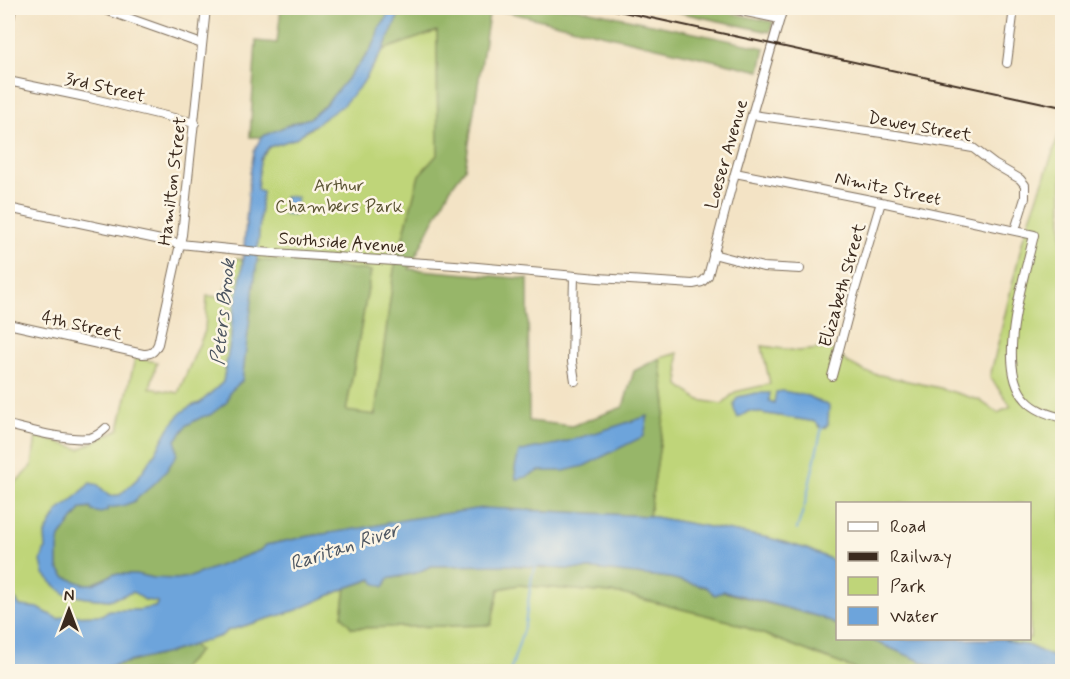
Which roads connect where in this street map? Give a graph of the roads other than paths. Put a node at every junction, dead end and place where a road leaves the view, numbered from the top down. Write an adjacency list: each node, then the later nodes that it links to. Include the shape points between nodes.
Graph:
1 (12, 8): 8 (street)
2 (100, 8): 9 (street)
3 (206, 8): 9 (street, Hamilton Street)
4 (727, 8): 7 (street)
5 (783, 8): 7 (street, Loeser Avenue)
6 (1014, 8): 10 (street)
7 (780, 19): 12 (street, Loeser Avenue)
8 (8, 30)
9 (202, 44): 13 (street, Hamilton Street)
10 (1007, 63)
11 (8, 81): 13 (street, 3rd Street)
12 (753, 116): 14 (street, Loeser Avenue); 17 (street, Dewey Street, via 973,148 1025,185)
13 (195, 123): 18 (street, Hamilton Street)
14 (735, 173): 15 (street, Nimitz Street); 19 (street, Loeser Avenue)
15 (881, 202): 17 (street, Nimitz Street); 25 (street, Elizabeth Street)
16 (8, 208): 18 (street, Southside Avenue)
17 (1015, 230): 27 (street, Nimitz Street, via 1034,235 1013,331 1011,360 1019,392 1026,401 1038,410)
18 (180, 244): 21 (street, Southside Avenue); 24 (street, Hamilton Street, via 158,344)
19 (714, 255): 20 (street, via 763,267); 22 (street, Loeser Avenue, via 708,276 702,282)
20 (800, 269)
21 (574, 276): 22 (street, Southside Avenue); 26 (street)
22 (677, 283)
23 (8, 324): 24 (street, 4th Street)
24 (150, 354)
25 (832, 376)
26 (574, 381)
27 (1062, 418)
28 (8, 425): 29 (street, via 64,437 90,438)
29 (106, 428)

